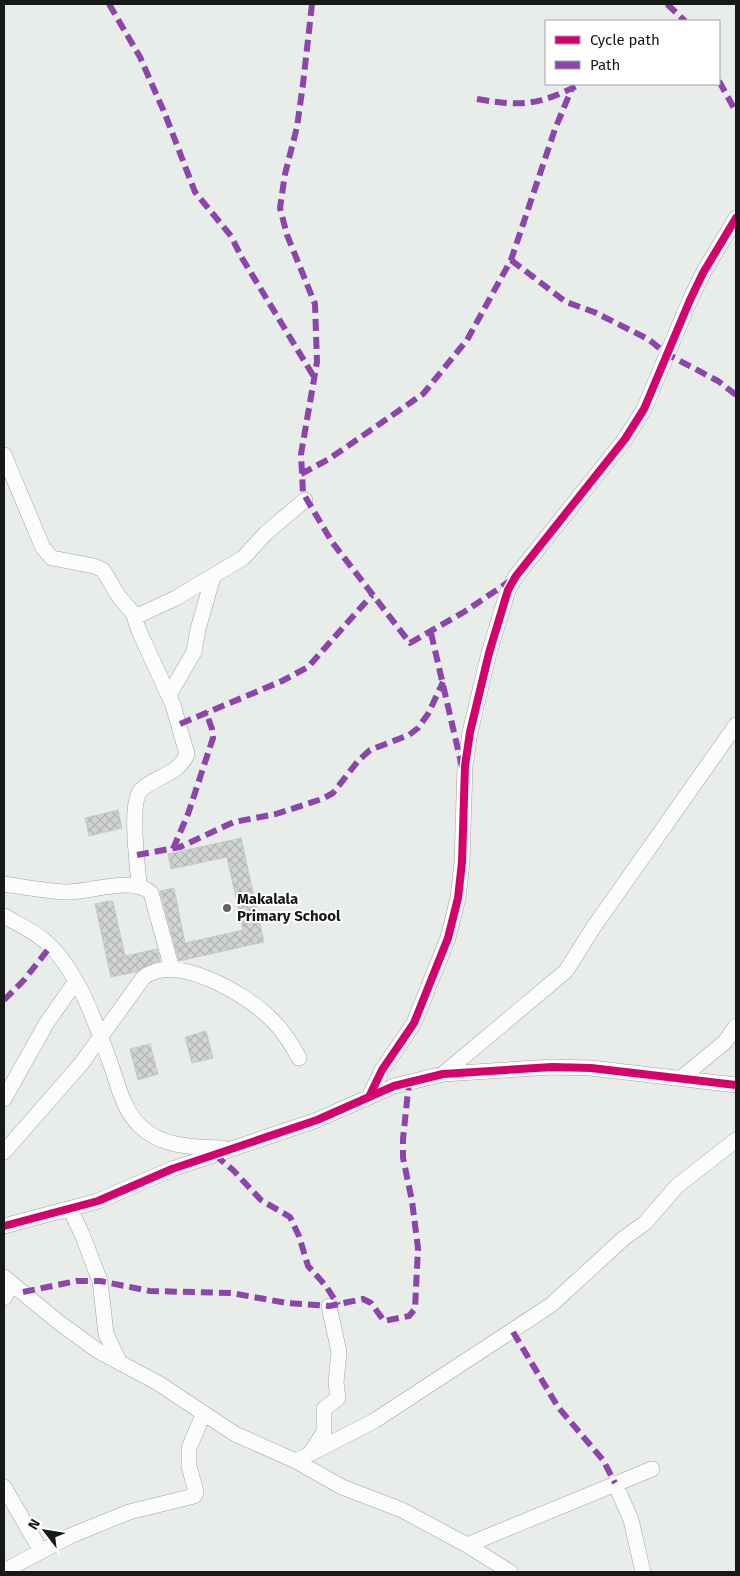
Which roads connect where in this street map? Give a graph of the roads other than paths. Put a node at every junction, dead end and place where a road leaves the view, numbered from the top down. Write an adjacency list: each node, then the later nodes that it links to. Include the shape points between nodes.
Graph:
1 (736, 218): 19 (street, via 690,300 644,408 625,439 508,590 470,732 465,766 462,862 458,898 448,938 414,1023 382,1070)
2 (4, 455): 5 (street, via 43,548 60,560 103,570)
3 (305, 500): 4 (street, via 266,533 243,558)
4 (213, 577): 5 (street); 6 (street, via 194,652)
5 (135, 618): 6 (street)
6 (170, 695): 9 (street, via 187,754 178,768 138,794 135,808)
7 (736, 725): 16 (street, via 566,970)
8 (4, 884): 9 (street, via 66,892)
9 (139, 885): 11 (street, via 151,893)
10 (4, 916): 12 (street, via 47,942)
11 (172, 969): 14 (street, via 155,970 143,978); 15 (street, via 187,971 240,995 269,1017)
12 (76, 981): 14 (street); 20 (street, via 46,1024)
13 (736, 1026): 17 (street, via 725,1042)
14 (101, 1038): 22 (street, via 122,1098 141,1127 174,1144); 23 (street)
15 (300, 1058)
16 (444, 1074): 17 (street, via 552,1067 591,1068); 19 (street, via 394,1086)
17 (680, 1079): 18 (street)
18 (736, 1085)
19 (369, 1097): 22 (street, via 317,1120)
20 (4, 1099)
21 (736, 1140): 31 (street, via 677,1186 645,1222 551,1305 374,1421)
22 (234, 1149): 24 (street, via 172,1169 98,1201)
23 (4, 1152)
24 (70, 1209): 25 (street); 29 (street, via 100,1281 106,1334)
25 (4, 1226)
26 (8, 1280): 27 (street); 29 (street, via 57,1321)
27 (4, 1298)
28 (329, 1306): 31 (street, via 339,1352 338,1398 324,1410 324,1432)
29 (121, 1364): 30 (street, via 158,1383)
30 (203, 1415): 31 (street, via 235,1434); 36 (street, via 189,1448 194,1496 129,1512)
31 (302, 1457): 35 (street, via 342,1487 402,1510)
32 (652, 1469): 33 (street)
33 (615, 1483): 35 (street); 39 (street, via 632,1520)
34 (4, 1487): 36 (street)
35 (467, 1545): 38 (street)
36 (41, 1551): 37 (street)
37 (4, 1571)
38 (510, 1572)
39 (643, 1572)

